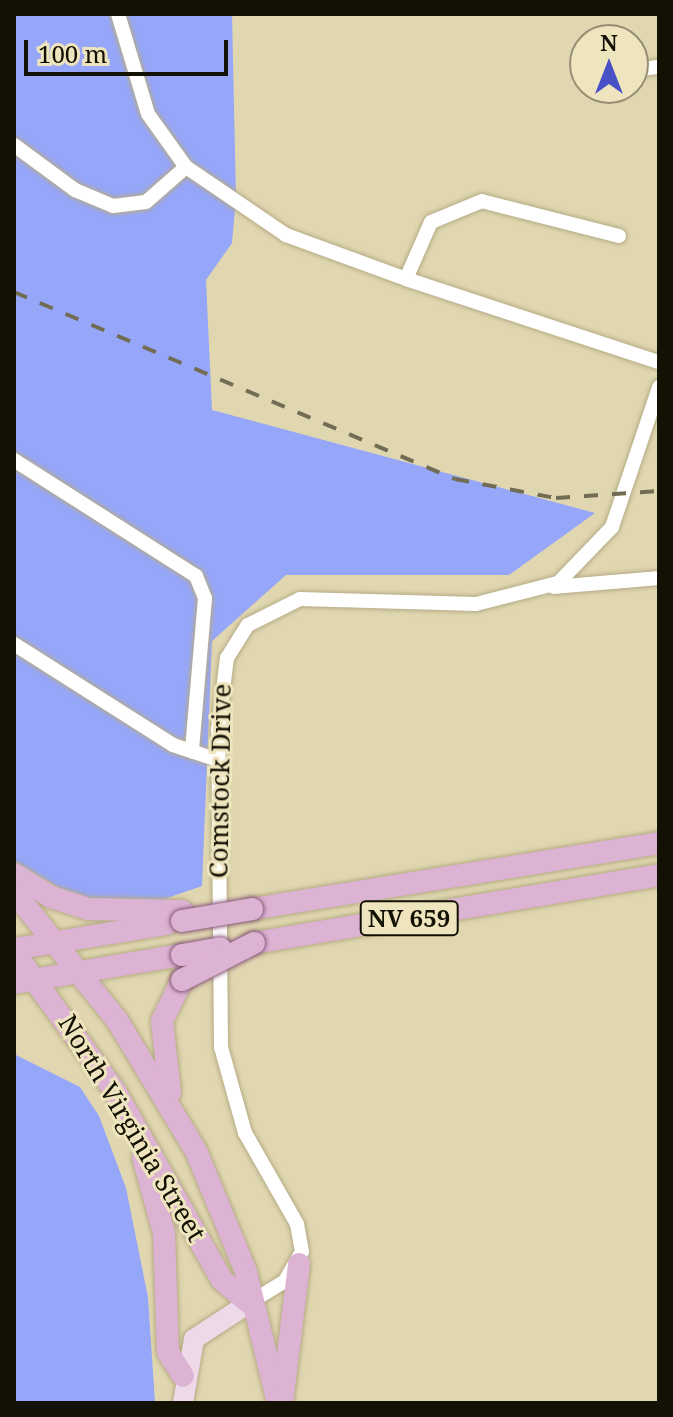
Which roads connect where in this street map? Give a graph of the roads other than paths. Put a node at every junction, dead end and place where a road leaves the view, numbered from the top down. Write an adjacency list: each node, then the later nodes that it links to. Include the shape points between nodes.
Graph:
1 (118, 14): 3 (street, via 121,43 148,114)
2 (14, 145): 3 (street, via 75,190 113,206 146,202)
3 (186, 167): 5 (street, via 286,235)
4 (619, 236): 5 (street, via 482,201 431,222)
5 (406, 279): 6 (street)
6 (659, 362)
7 (659, 387): 10 (street, Comstock Drive, via 612,527 590,557)
8 (14, 460): 12 (street, via 196,576 205,598)
9 (659, 578): 10 (street)
10 (546, 588): 13 (street, Comstock Drive, via 476,604 323,598 265,612 236,640 222,673)
11 (14, 644): 12 (street)
12 (192, 751): 13 (street)
13 (218, 760): 26 (street, Comstock Drive, via 221,1047 252,1148 297,1224)
14 (659, 843): 18 (main road, NV 659, bridge)
15 (14, 874): 18 (main road, via 51,897 88,909)
16 (659, 875): 20 (main road, NV 659)
17 (14, 892): 19 (main road, North Virginia Street)
18 (182, 916): 19 (main road, NV 659)
19 (58, 943): 21 (main road, NV 659); 22 (main road, North Virginia Street)
20 (254, 943): 22 (main road, NV 659, bridge); 24 (main road, bridge, via 182,980 160,1038)
21 (14, 951): 23 (main road, North Virginia Street)
22 (83, 972): 23 (main road, NV 659); 24 (main road, North Virginia Street)
23 (25, 981): 25 (main road, North Virginia Street)
24 (175, 1112): 27 (main road, North Virginia Street, via 229,1223)
25 (134, 1125): 27 (main road, North Virginia Street, via 222,1280); 28 (main road, via 164,1233 168,1352)
26 (299, 1264): 27 (street); 30 (main road)
27 (249, 1303): 28 (main road, via 194,1339); 30 (main road, North Virginia Street)
28 (183, 1376): 29 (main road)
29 (183, 1403)
30 (280, 1403)

